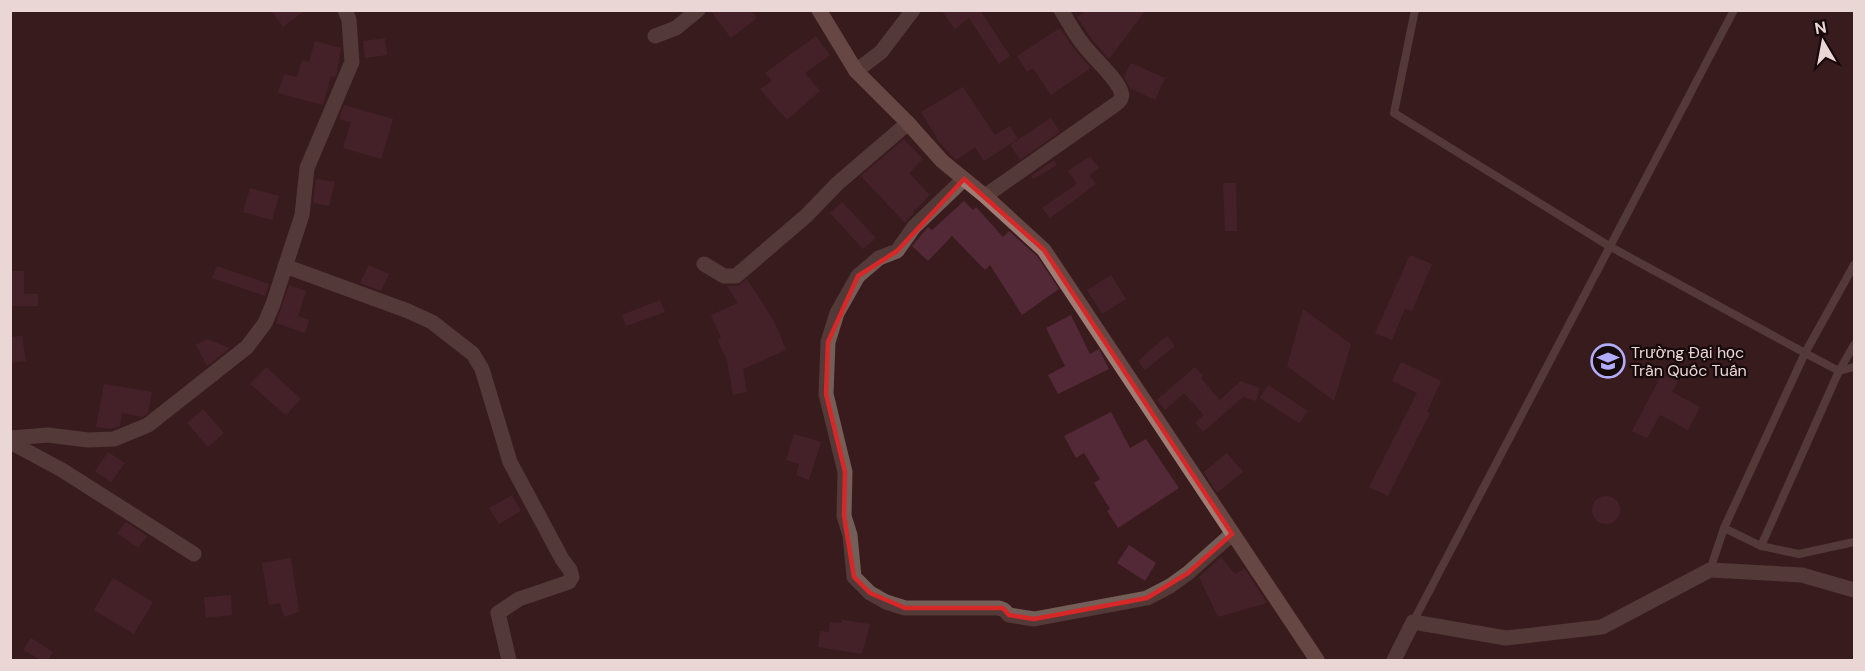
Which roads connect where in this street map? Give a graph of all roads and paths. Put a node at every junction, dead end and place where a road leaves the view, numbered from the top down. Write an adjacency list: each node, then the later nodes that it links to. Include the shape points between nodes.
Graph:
1 (345, 10): 16 (street, via 352,62 307,168 302,215)
2 (698, 10): 8 (street, via 676,28)
3 (819, 10): 9 (street)
4 (913, 10): 9 (street, via 881,52)
5 (1061, 10): 12 (street, via 1082,43 1114,78 1122,97)
6 (1415, 10): 13 (lane, via 1394,113)
7 (1734, 10): 13 (lane)
8 (655, 36)
9 (856, 71): 10 (street)
10 (908, 123): 11 (street, via 942,162); 14 (street, via 736,276 724,276)
11 (964, 179): 12 (street); 23 (street, via 914,227 897,250 879,258 858,276 837,313 828,342 826,393 845,472 844,516 854,577 870,593 905,608 999,608 1010,615 1034,620 1147,598 1188,573)
12 (985, 196): 23 (street, via 1044,250)
13 (1609, 246): 18 (lane); 29 (lane)
14 (704, 264)
15 (1854, 265): 18 (lane)
16 (285, 266): 21 (street, via 265,323 247,347 148,425 114,439 48,435); 30 (street, via 432,322 474,354 510,462 572,577 569,582 519,599 498,613)
17 (1854, 348): 20 (lane)
18 (1805, 353): 20 (lane); 22 (lane)
19 (1854, 367): 20 (lane)
20 (1839, 371): 25 (lane)
21 (10, 440): 26 (street)
22 (1724, 528): 25 (lane); 27 (lane)
23 (1232, 534): 31 (street)
24 (1854, 542): 25 (lane, via 1798,554)
25 (1761, 546)
26 (194, 554)
27 (1710, 570): 28 (street, via 1802,575); 29 (street, via 1602,627 1506,638)
28 (1854, 590)
29 (1413, 622): 32 (street)
30 (509, 660)
31 (1317, 660)
32 (1394, 660)

